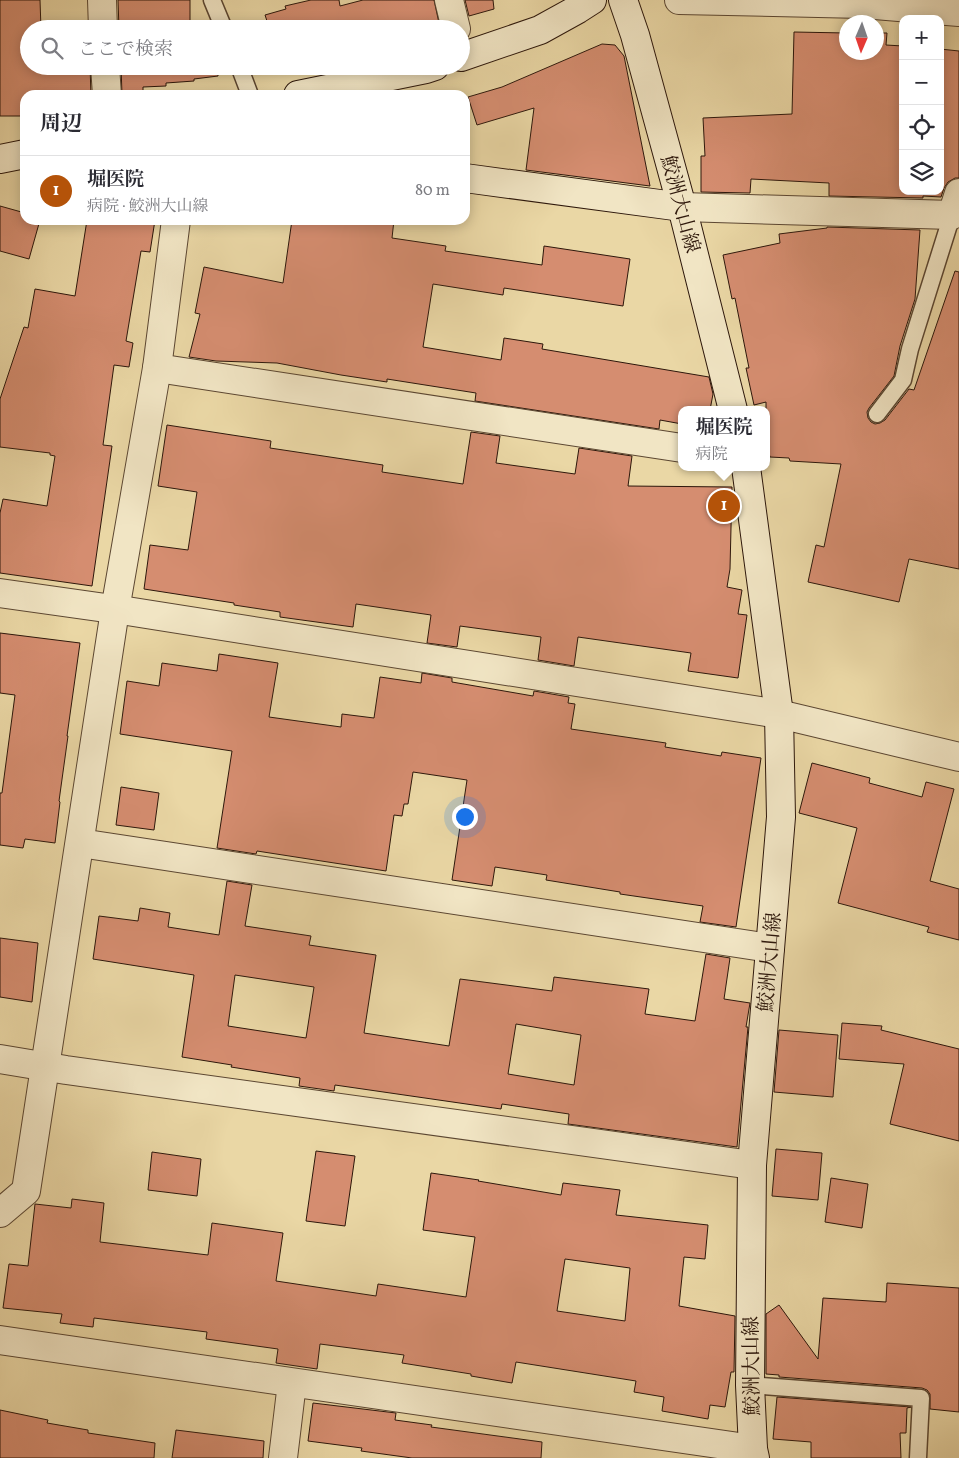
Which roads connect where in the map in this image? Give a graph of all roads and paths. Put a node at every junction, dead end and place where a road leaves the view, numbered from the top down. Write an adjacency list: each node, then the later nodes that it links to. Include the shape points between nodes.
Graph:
1 (102, 0): 8 (street)
2 (212, 0): 9 (lane)
3 (449, 0): 10 (street)
4 (592, 0): 11 (street, via 540,30)
5 (623, 0): 21 (street, 鮫洲大山線)
6 (679, 0): 7 (street, via 863,4)
7 (959, 12)
8 (103, 20)
9 (220, 20)
10 (454, 20)
11 (470, 52)
12 (106, 75): 15 (street)
13 (242, 75): 16 (lane)
14 (400, 75): 17 (street)
15 (107, 90)
16 (248, 90)
17 (324, 90)
18 (20, 155): 19 (street)
19 (0, 159)
20 (470, 179): 21 (street)
21 (682, 207): 22 (street); 25 (street, 鮫洲大山線)
22 (957, 209): 26 (lane, via 910,348 903,380)
23 (175, 225): 24 (street)
24 (157, 368): 27 (street); 30 (street)
25 (732, 406)
26 (877, 414)
27 (678, 447)
28 (747, 471): 31 (street, 鮫洲大山線)
29 (0, 593): 30 (street)
30 (115, 610): 31 (street); 33 (street)
31 (779, 714): 32 (street); 34 (street, 鮫洲大山線, via 780,818)
32 (959, 757)
33 (80, 843): 34 (street); 36 (street)
34 (770, 948): 37 (street, 鮫洲大山線)
35 (0, 1060): 36 (street)
36 (46, 1067): 37 (street); 38 (street, via 26,1191)
37 (752, 1165): 41 (street, 鮫洲大山線)
38 (0, 1213)
39 (0, 1340): 40 (street)
40 (292, 1383): 42 (street); 43 (street)
41 (750, 1385): 42 (street, 鮫洲大山線); 44 (lane, via 921,1398)
42 (754, 1454)
43 (283, 1458)
44 (918, 1458)

